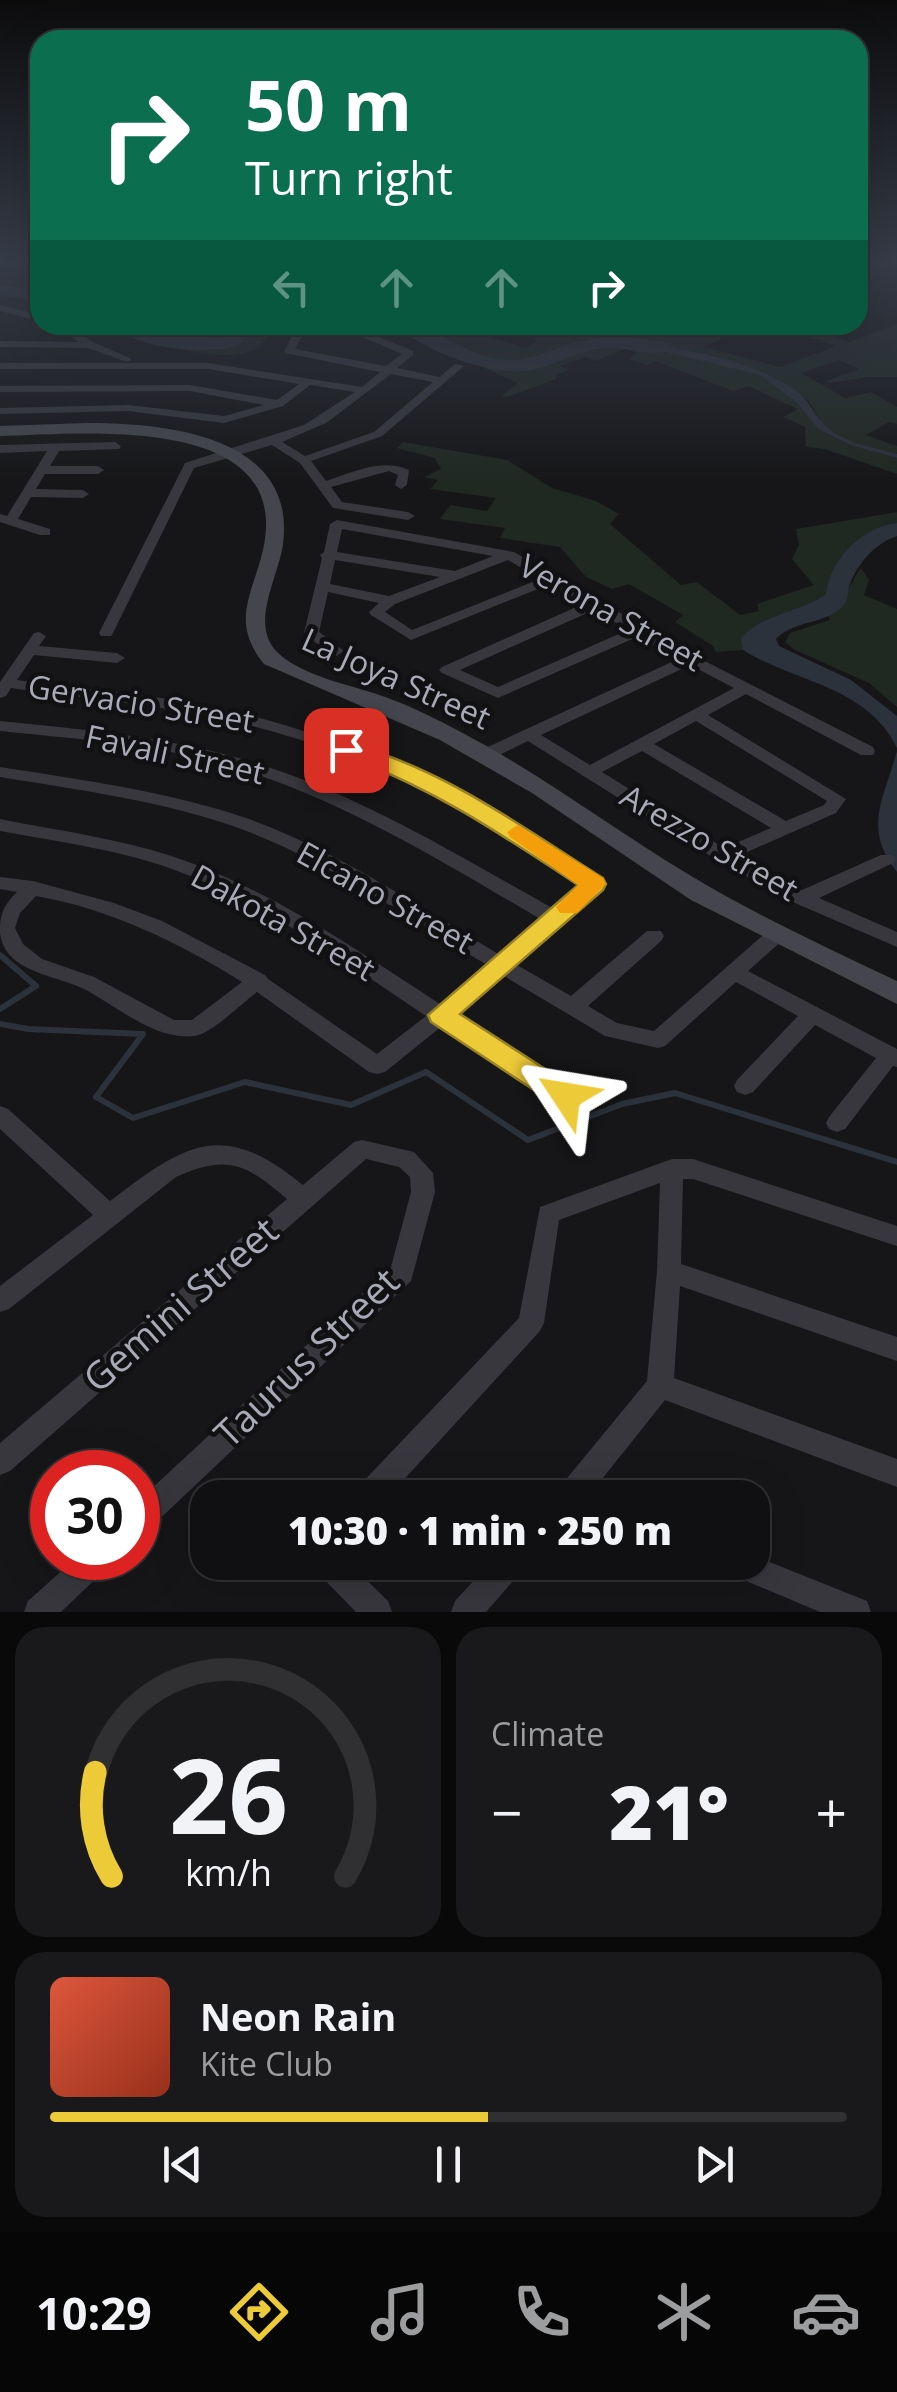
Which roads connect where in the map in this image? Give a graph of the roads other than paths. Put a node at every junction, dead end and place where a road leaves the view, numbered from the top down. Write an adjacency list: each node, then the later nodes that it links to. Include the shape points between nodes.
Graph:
1 (2, 335): 6 (street)
2 (76, 335): 7 (street)
3 (298, 335): 12 (street, via 289,351)
4 (367, 335): 12 (street, via 409,354)
5 (0, 344): 6 (street)
6 (19, 344): 7 (street)
7 (92, 345): 8 (street); 9 (street)
8 (137, 363): 9 (street); 15 (street)
9 (87, 364): 10 (street)
10 (5, 366): 14 (street)
11 (459, 366): 13 (street)
12 (387, 370): 13 (street); 17 (street)
13 (441, 380): 26 (street, via 378,434)
14 (0, 381)
15 (309, 381): 17 (street); 18 (street)
16 (0, 389): 18 (street, via 190,388)
17 (361, 390): 21 (street, via 321,421)
18 (279, 404): 19 (street, via 224,420 128,408)
19 (0, 411)
20 (0, 431): 25 (street, La Joya Street, via 136,429)
21 (270, 439): 25 (street); 26 (street)
22 (116, 446): 23 (street)
23 (54, 448): 24 (street); 27 (street)
24 (0, 449)
25 (229, 452): 44 (street, via 189,466); 55 (street, La Joya Street, via 270,490 277,516 254,616 256,643 290,668 390,706)
26 (304, 460): 30 (street)
27 (41, 470): 28 (street); 31 (street)
28 (98, 470)
29 (401, 484): 30 (street, via 406,473 391,467)
30 (325, 485): 33 (street, via 338,505)
31 (27, 493): 32 (street); 34 (street)
32 (83, 494)
33 (408, 516)
34 (5, 519): 35 (street)
35 (45, 532)
36 (327, 555): 37 (street, Verona Street, via 337,524); 38 (street); 40 (street)
37 (508, 555): 38 (street); 39 (street, Verona Street)
38 (456, 576): 42 (street)
39 (551, 579): 41 (street, Verona Street); 42 (street, via 412,636 378,616)
40 (321, 586): 42 (street); 45 (street, via 311,633)
41 (594, 604): 43 (street, Verona Street); 43 (street, via 447,670 498,694)
42 (383, 605)
43 (640, 630): 47 (street, Verona Street)
44 (106, 633)
45 (336, 650)
46 (117, 658): 48 (street, via 35,643)
47 (690, 658): 49 (street, Verona Street); 52 (street)
48 (4, 688): 65 (street, Gervacio Street, via 210,711 381,761 467,802 594,884)
49 (746, 688): 50 (street); 54 (street, Verona Street)
50 (697, 714): 53 (street); 59 (street, via 834,796 835,806)
51 (0, 726): 65 (street, Favali Street, via 126,740 261,770 400,829)
52 (528, 733): 55 (street); 57 (street, Arezzo Street)
53 (642, 744): 57 (street); 59 (street)
54 (867, 751)
55 (485, 754): 66 (street, La Joya Street, via 699,893)
56 (0, 772): 69 (street, Elcano Street, via 156,797 242,823 318,856)
57 (590, 772): 60 (street, Arezzo Street)
58 (0, 825): 75 (street, Dakota Street, via 187,868 323,938)
59 (784, 828): 60 (street)
60 (723, 856): 64 (street, Arezzo Street)
61 (887, 860): 64 (street)
62 (0, 883): 63 (street)
63 (33, 887): 71 (street, via 109,906 201,945); 71 (street, via 11,910 5,928 16,949 171,1028 196,1028)
64 (802, 898): 68 (street, Arezzo Street)
65 (556, 919): 69 (street, Gervacio Street)
66 (776, 934): 70 (street, Elcano Street); 72 (street, La Joya Street)
67 (654, 936): 73 (street)
68 (897, 940)
69 (504, 965): 73 (street, Elcano Street); 75 (street, Gervacio Street)
70 (734, 972): 73 (street, Elcano Street, via 658,1040 612,1030); 74 (street)
71 (258, 980): 75 (street, Gervacio Street, via 377,1066)
72 (897, 993)
73 (575, 1005)
74 (812, 1014): 76 (street); 77 (street)
75 (441, 1015): 78 (street, Dakota Street)
76 (894, 1057): 80 (street)
77 (746, 1086)
78 (566, 1096)
79 (0, 1115): 84 (street)
80 (837, 1123)
81 (362, 1149): 83 (street, Gemini Street); 94 (street, Taurus Street, via 406,1160 421,1173 423,1192 402,1273)
82 (672, 1169): 85 (street, via 693,1168); 86 (street); 92 (street, via 548,1214 532,1322)
83 (303, 1200): 84 (street, via 254,1159 215,1153 168,1170); 90 (street, Gemini Street)
84 (109, 1215): 87 (street)
85 (897, 1236)
86 (669, 1271): 88 (street); 89 (street)
87 (0, 1300)
88 (897, 1350)
89 (660, 1386): 91 (street); 93 (street)
90 (0, 1462)
91 (897, 1474)
92 (384, 1480)
93 (585, 1480)
94 (160, 1499)
95 (770, 1576): 102 (street)
96 (73, 1580): 99 (street)
97 (345, 1580): 100 (street)
98 (495, 1580): 101 (street)
99 (39, 1612)
100 (377, 1612)
101 (466, 1612)
102 (856, 1612)

